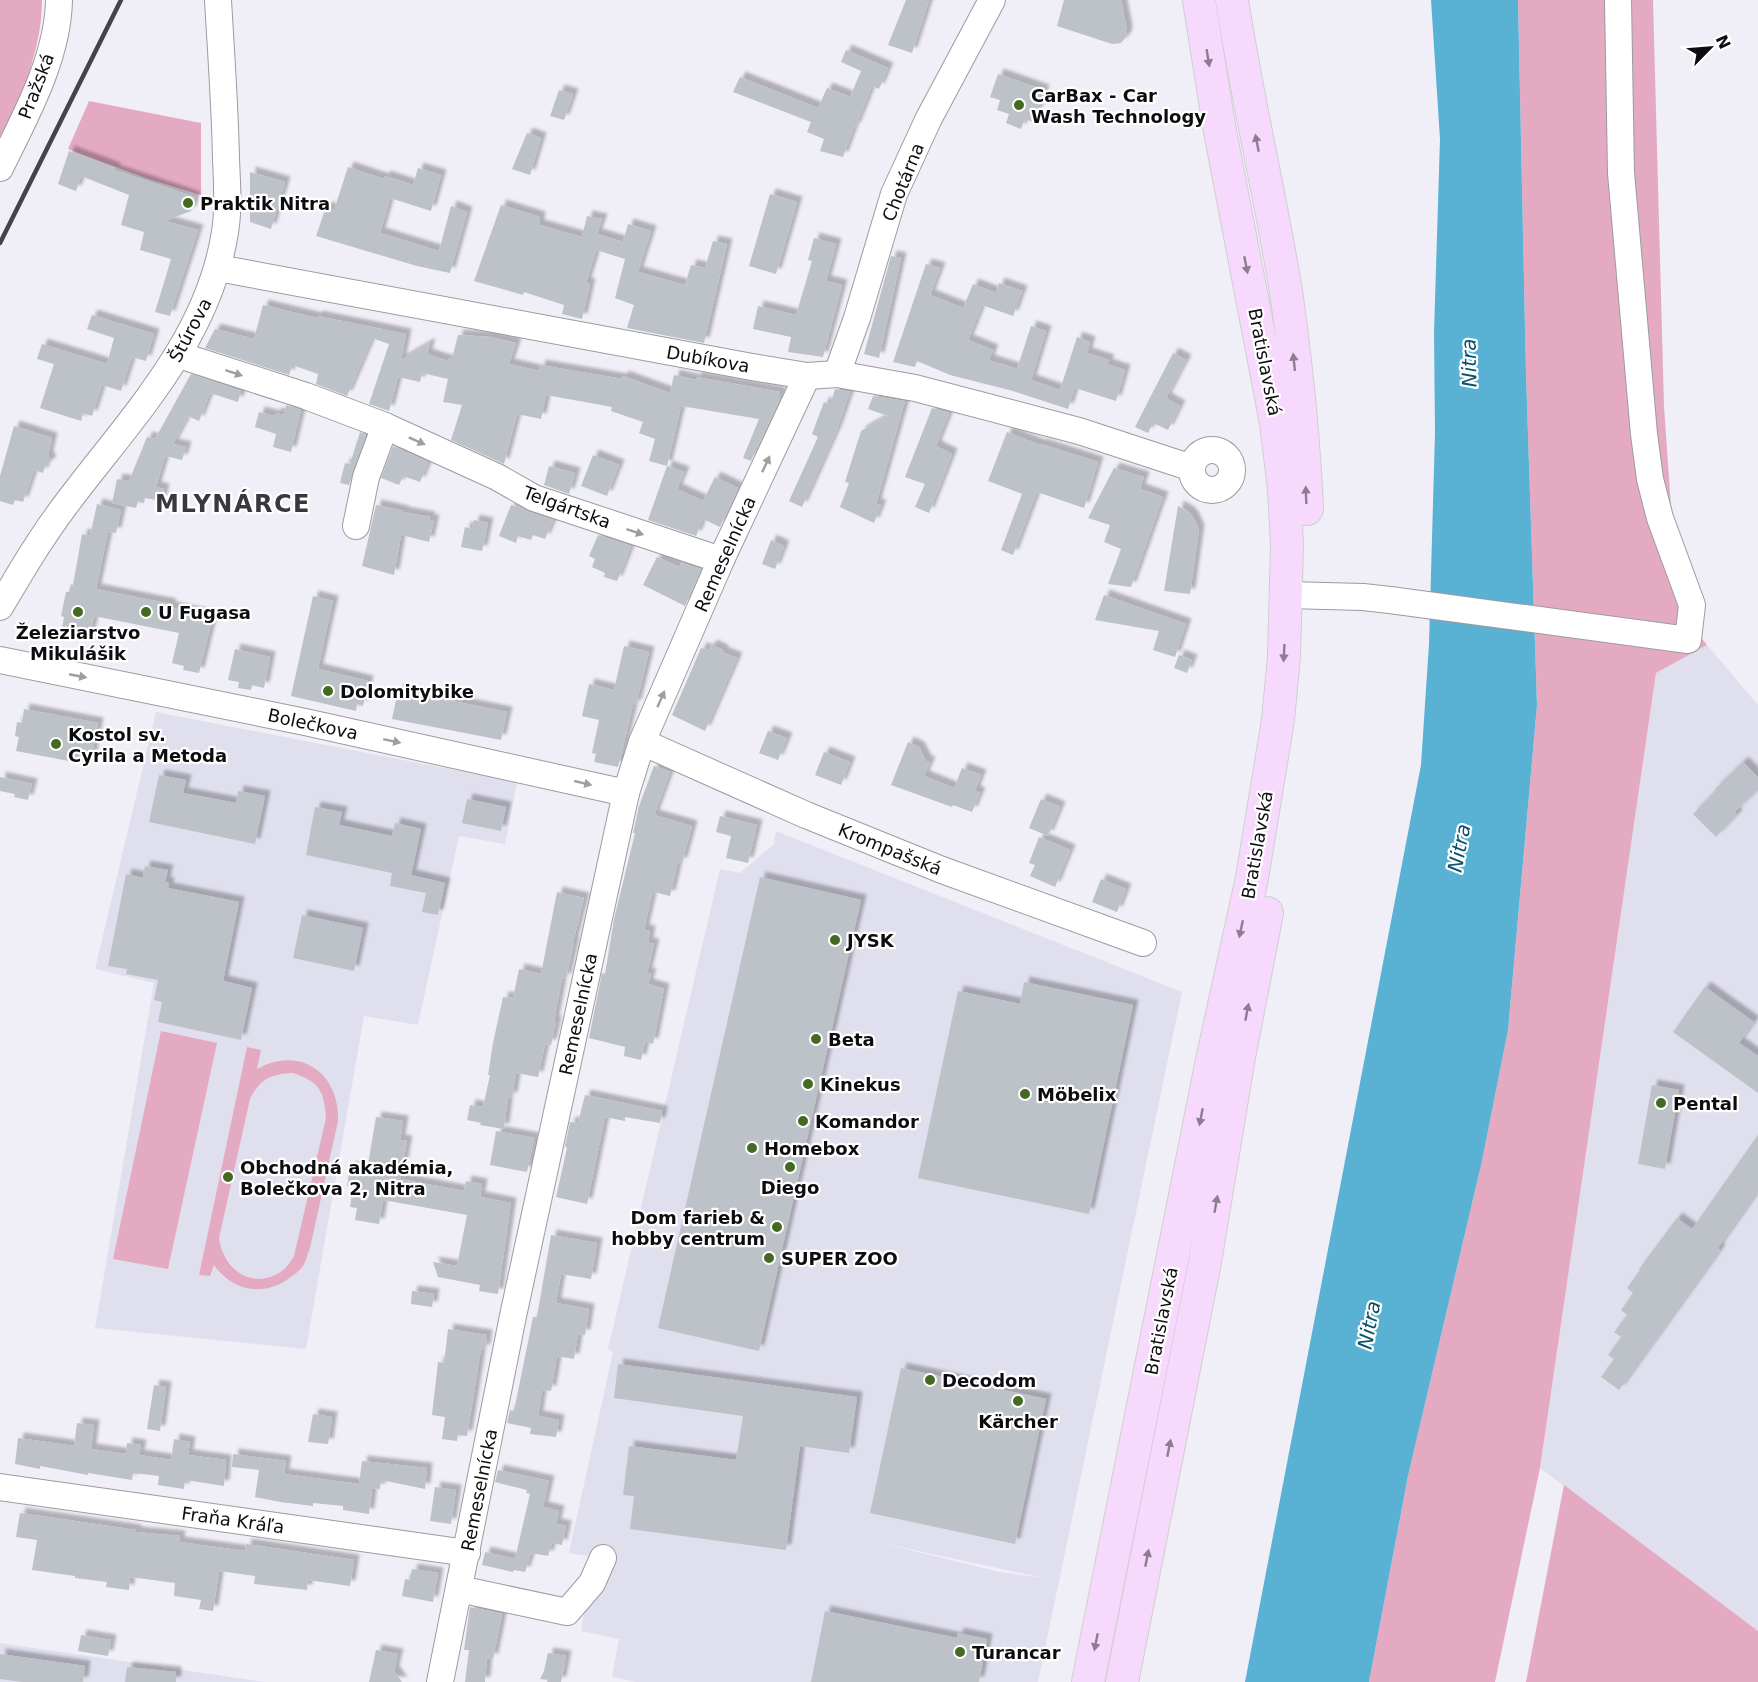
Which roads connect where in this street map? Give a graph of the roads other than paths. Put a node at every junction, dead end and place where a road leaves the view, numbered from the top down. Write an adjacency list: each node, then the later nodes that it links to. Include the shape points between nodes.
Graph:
1 (59, 0): 8 (street, Pražská, via 59,20 38,88)
2 (218, 0): 9 (street, Štúrova, via 227,188 226,231)
3 (992, 0): 11 (street, Chotárna, via 928,120 894,194)
4 (1232, 0): 7 (main road, Bratislavská)
5 (1618, 0): 17 (street, via 1622,173 1644,434 1660,518 1692,605 1688,640 1390,600)
6 (1200, 8): 7 (street, via 1217,22); 17 (main road, Bratislavská, one-way to 17, via 1276,423)
7 (1240, 53): 17 (main road, Bratislavská, one-way to 7, via 1306,486 1286,292)
8 (0, 168)
9 (218, 268): 10 (street, Štúrova); 12 (street, Dubíkova)
10 (179, 355): 13 (street, Telgártska, one-way to 13); 18 (street, Štúrova, via 36,546)
11 (837, 374): 12 (street, Dubíkova); 14 (street, Dubíkova, via 915,388 1079,430)
12 (807, 376): 16 (street, Remeselnícka, one-way to 12)
13 (385, 426): 15 (street, via 366,477); 16 (street, Telgártska, one-way to 16, via 498,477 534,498)
14 (1192, 468)
15 (356, 526)
16 (722, 560): 20 (street, Remeselnícka, one-way to 16)
17 (1297, 595): 23 (main road, Bratislavská, one-way to 23, via 1250,888); 24 (main road, Bratislavská, one-way to 17, via 1288,800 1299,720)
18 (0, 607)
19 (0, 660): 21 (street, Bolečkova, one-way to 21, via 317,724)
20 (642, 742): 21 (street, Remeselnícka); 22 (street, Krompašská, via 942,870)
21 (626, 793): 26 (street, Remeselnícka, via 513,1316)
22 (1143, 943)
23 (1173, 1256): 24 (main road); 29 (main road, Bratislavská)
24 (1205, 1262): 30 (main road, Bratislavská, one-way to 24)
25 (0, 1487): 26 (street, Fraňa Kráľa)
26 (467, 1553): 28 (street, Remeselnícka)
27 (603, 1558): 28 (street, via 592,1583 567,1612)
28 (459, 1589): 31 (street, Remeselnícka)
29 (1104, 1603): 30 (main road); 32 (main road, Bratislavská, one-way to 32)
30 (1136, 1610): 33 (main road, Bratislavská)
31 (440, 1682)
32 (1088, 1682)
33 (1122, 1682)

